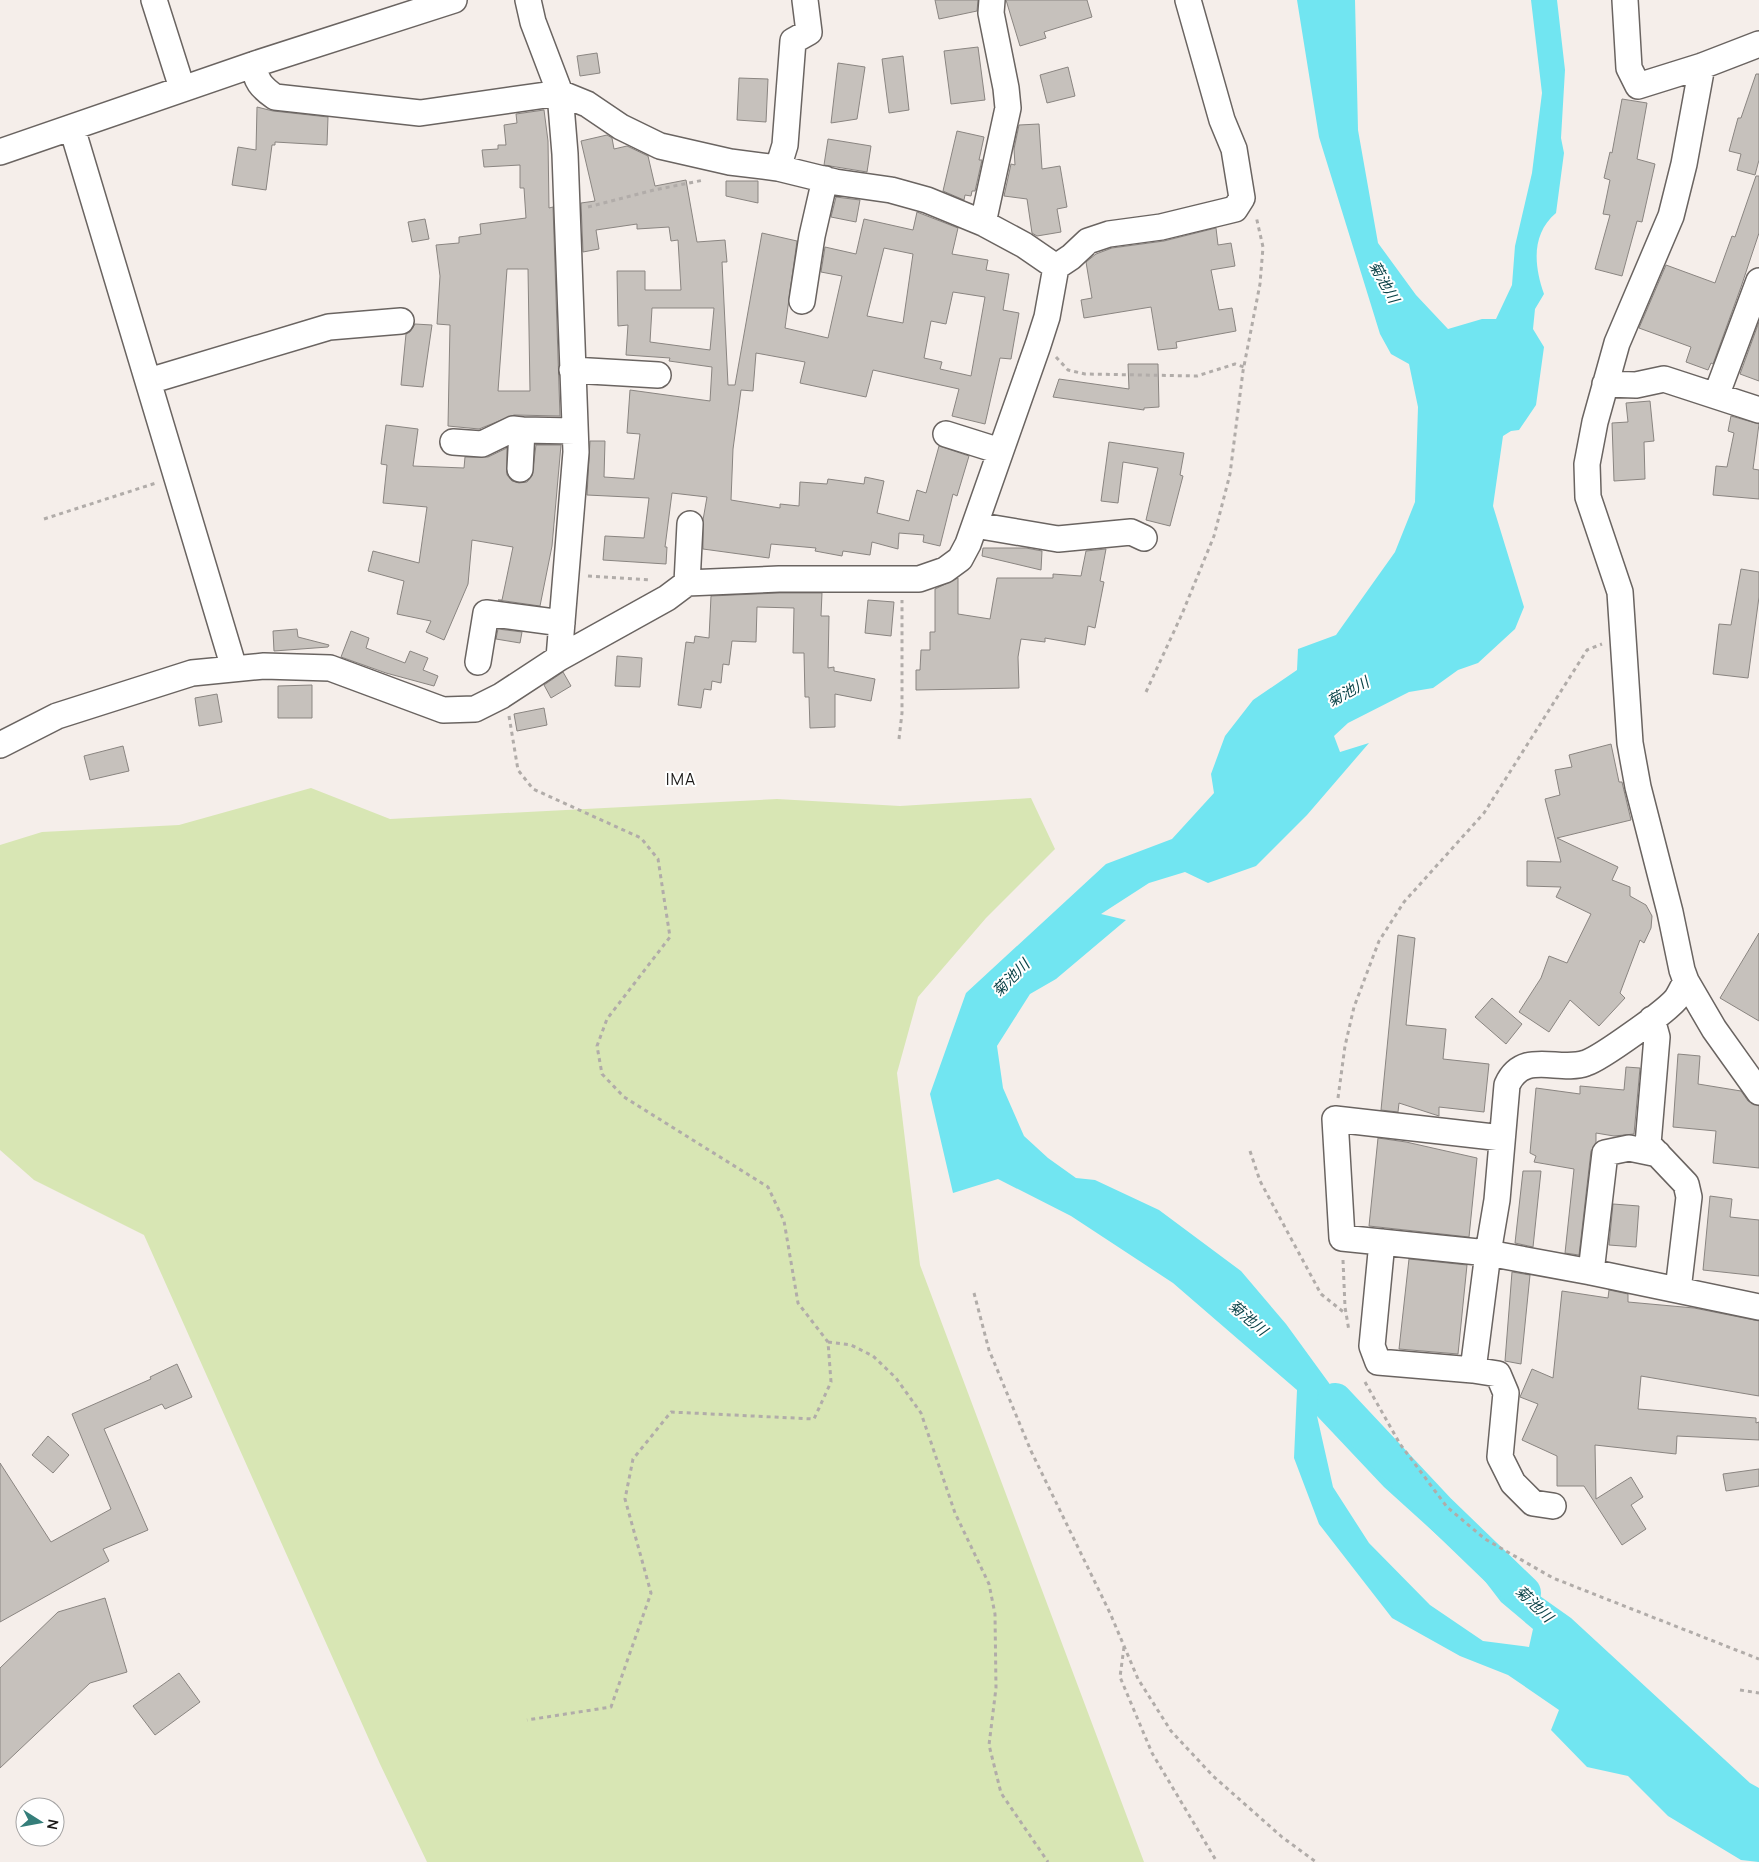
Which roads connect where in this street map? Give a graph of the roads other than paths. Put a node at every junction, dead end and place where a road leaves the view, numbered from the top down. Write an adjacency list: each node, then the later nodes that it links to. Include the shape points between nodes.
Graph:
1 (154, 0): 11 (street)
2 (454, 0): 9 (street)
3 (528, 0): 12 (street)
4 (805, 0): 15 (street, via 809,32 793,41 785,144)
5 (992, 0): 17 (street, via 991,13 1008,108)
6 (1188, 0): 18 (street, via 1222,120 1234,149 1242,198 1235,209 1088,240)
7 (1625, 0): 10 (street, via 1629,68 1638,86)
8 (1759, 44): 10 (street)
9 (254, 64): 11 (street); 12 (street, via 262,88 275,96 420,113)
10 (1702, 66): 25 (street, via 1671,216 1617,343)
11 (182, 88): 13 (street)
12 (560, 93): 15 (street, via 660,146 730,162); 22 (street)
13 (72, 128): 14 (street); 24 (street)
14 (0, 152)
15 (778, 168): 16 (street)
16 (825, 179): 17 (street, via 891,190); 20 (street)
17 (983, 223): 18 (street)
18 (1056, 267): 32 (street, via 1047,317)
19 (1759, 281): 26 (street)
20 (802, 301)
21 (401, 322): 24 (street, via 329,327)
22 (572, 370): 23 (street); 29 (street)
23 (658, 375)
24 (149, 381): 41 (street)
25 (1605, 384): 26 (street, via 1636,385 1664,379); 43 (street, via 1587,464 1588,497 1620,592 1626,716 1638,787)
26 (1716, 396): 27 (street)
27 (1759, 410)
28 (522, 430): 29 (street); 31 (street, via 513,428 482,444); 33 (street)
29 (575, 431): 38 (street)
30 (946, 434): 32 (street)
31 (453, 442)
32 (1000, 451): 35 (street)
33 (520, 469)
34 (690, 524): 37 (street)
35 (975, 525): 36 (street, via 1058,539 1131,532); 37 (street, via 960,559 944,570 919,579)
36 (1144, 538)
37 (687, 583): 39 (street, via 667,598)
38 (562, 623): 39 (street); 40 (street, via 486,613)
39 (559, 658): 41 (street, via 475,709 443,710 330,668)
40 (478, 662)
41 (234, 668): 42 (street, via 192,673 130,691 58,716)
42 (0, 745)
43 (1686, 981): 44 (street, via 1676,999); 45 (street, via 1714,1029)
44 (1652, 1018): 46 (street, via 1586,1063 1529,1064 1511,1075 1507,1085); 47 (street, via 1657,1037 1648,1144)
45 (1759, 1092)
46 (1502, 1138): 48 (street, via 1335,1119 1342,1238); 49 (street)
47 (1658, 1154): 50 (street, via 1629,1148 1605,1153); 51 (street, via 1686,1184 1689,1197)
48 (1382, 1242): 49 (street); 53 (street, via 1372,1346 1378,1362)
49 (1488, 1253): 50 (street); 53 (street)
50 (1591, 1272): 51 (street)
51 (1678, 1290): 52 (street)
52 (1759, 1307)
53 (1473, 1370): 54 (street, via 1498,1374 1506,1393 1500,1458 1513,1483 1534,1503)
54 (1554, 1506)

